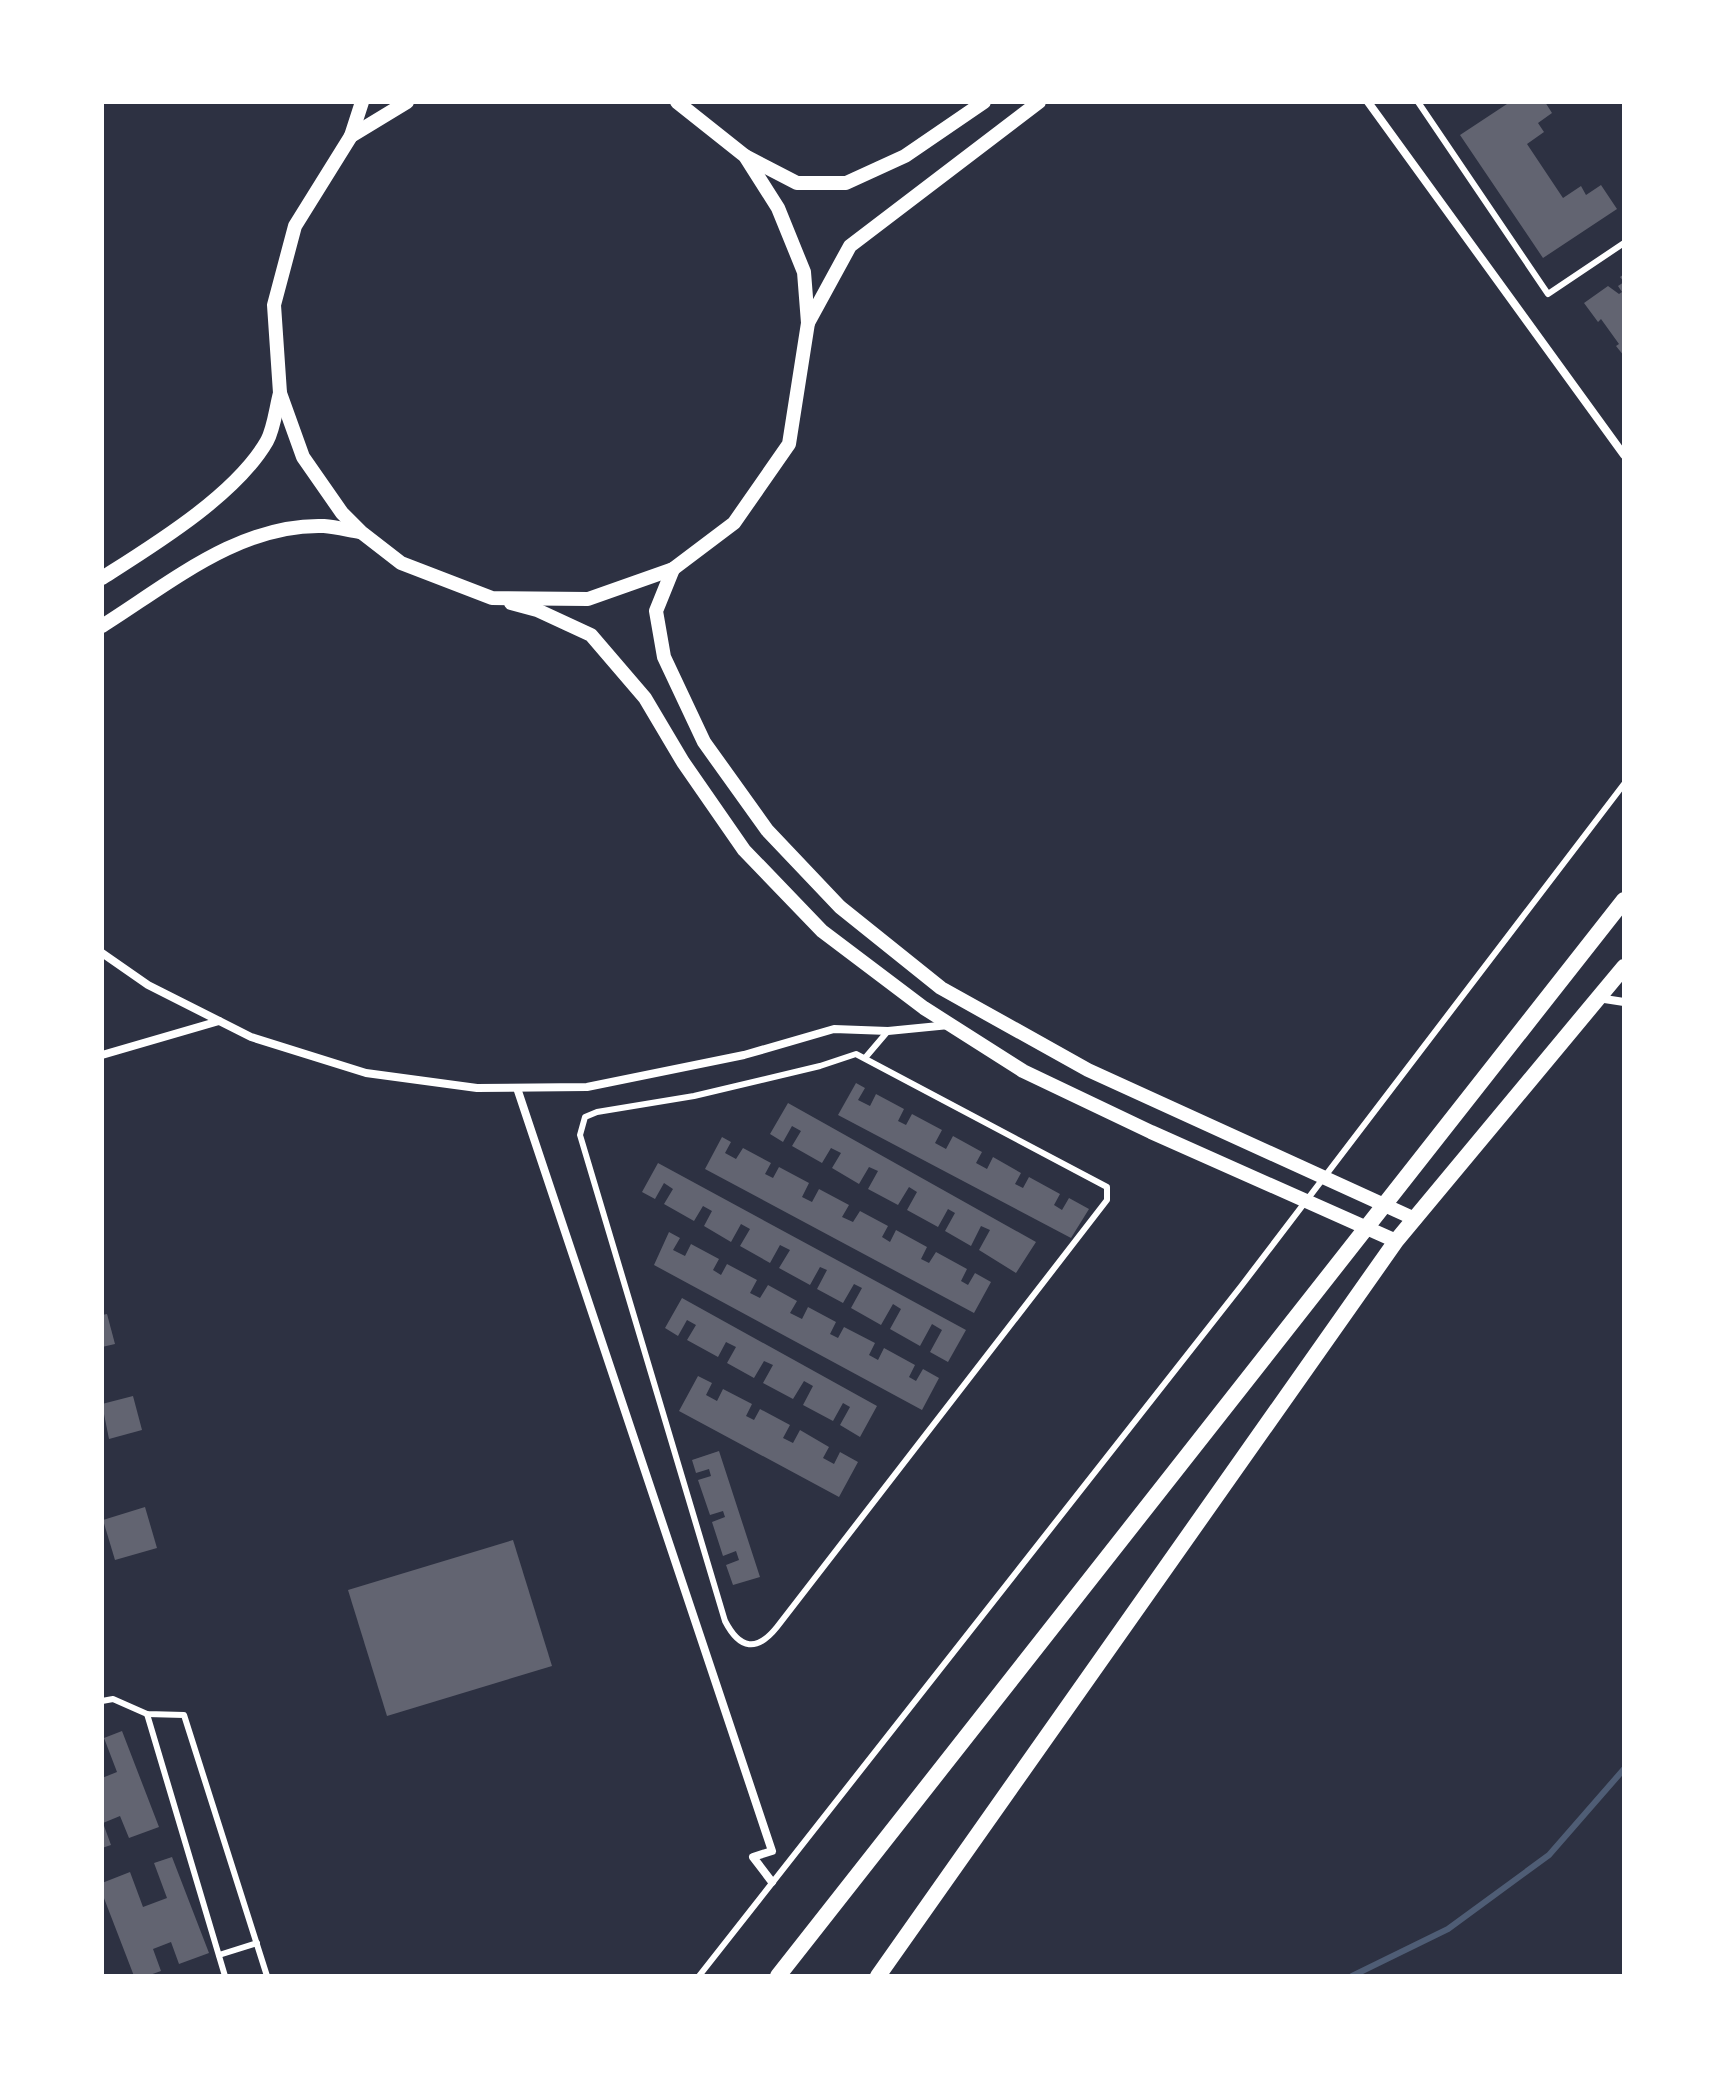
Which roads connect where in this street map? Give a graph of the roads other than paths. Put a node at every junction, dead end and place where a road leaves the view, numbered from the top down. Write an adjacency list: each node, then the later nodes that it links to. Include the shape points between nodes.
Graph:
1 (362, 102): 8 (street)
2 (407, 102): 8 (street)
3 (677, 102): 9 (street)
4 (984, 102): 9 (street, via 905,156 846,183 797,183)
5 (1039, 102): 11 (street, via 850,246)
6 (1368, 102): 13 (street)
7 (1418, 102): 10 (lane, via 1548,294)
8 (351, 136): 12 (street, via 295,226 274,305)
9 (745, 156): 11 (street, via 789,231 804,272)
10 (1624, 243)
11 (808, 323): 15 (street, via 789,444 734,523)
12 (280, 393): 14 (street, via 303,457); 16 (street, via 268,439 241,476 165,538)
13 (1624, 455)
14 (361, 532): 17 (street, via 401,563); 18 (street, via 322,526 267,533 231,545)
15 (673, 569): 17 (street, via 588,599); 31 (street, via 656,611 664,657 704,742 767,830 840,907 941,988 1088,1070)
16 (102, 578)
17 (492, 598): 26 (street, via 537,610 591,635 645,698 744,850 822,931)
18 (102, 626)
19 (1624, 784): 31 (lane)
20 (1624, 900): 33 (main road)
21 (102, 953): 25 (street, via 148,985)
22 (1624, 967): 23 (main road)
23 (1598, 998): 24 (street); 34 (main road)
24 (1624, 1002)
25 (219, 1021): 28 (street); 30 (street, via 251,1037 366,1073)
26 (951, 1025): 27 (street); 32 (street, via 1023,1071)
27 (888, 1031): 29 (lane); 30 (street, via 834,1029 744,1055 587,1087)
28 (102, 1055)
29 (865, 1058): 29 (lane, via 847,1055 694,1096 597,1112 585,1117 581,1127 725,1621 743,1643 766,1641 1107,1200 1107,1187)
30 (517, 1088): 39 (street, via 772,1851 753,1857)
31 (1324, 1177): 32 (lane); 33 (street)
32 (1306, 1201): 35 (street); 39 (lane)
33 (1384, 1204): 34 (street); 35 (main road)
34 (1415, 1219): 36 (main road)
35 (1365, 1228): 36 (street); 45 (main road)
36 (1396, 1241): 46 (main road)
37 (102, 1701): 38 (lane, via 113,1699)
38 (147, 1714): 40 (lane, via 184,1715); 41 (lane)
39 (772, 1882): 44 (lane)
40 (257, 1943): 41 (lane); 43 (lane)
41 (219, 1955): 42 (lane)
42 (225, 1976)
43 (267, 1976)
44 (699, 1976)
45 (778, 1976)
46 (878, 1976)

